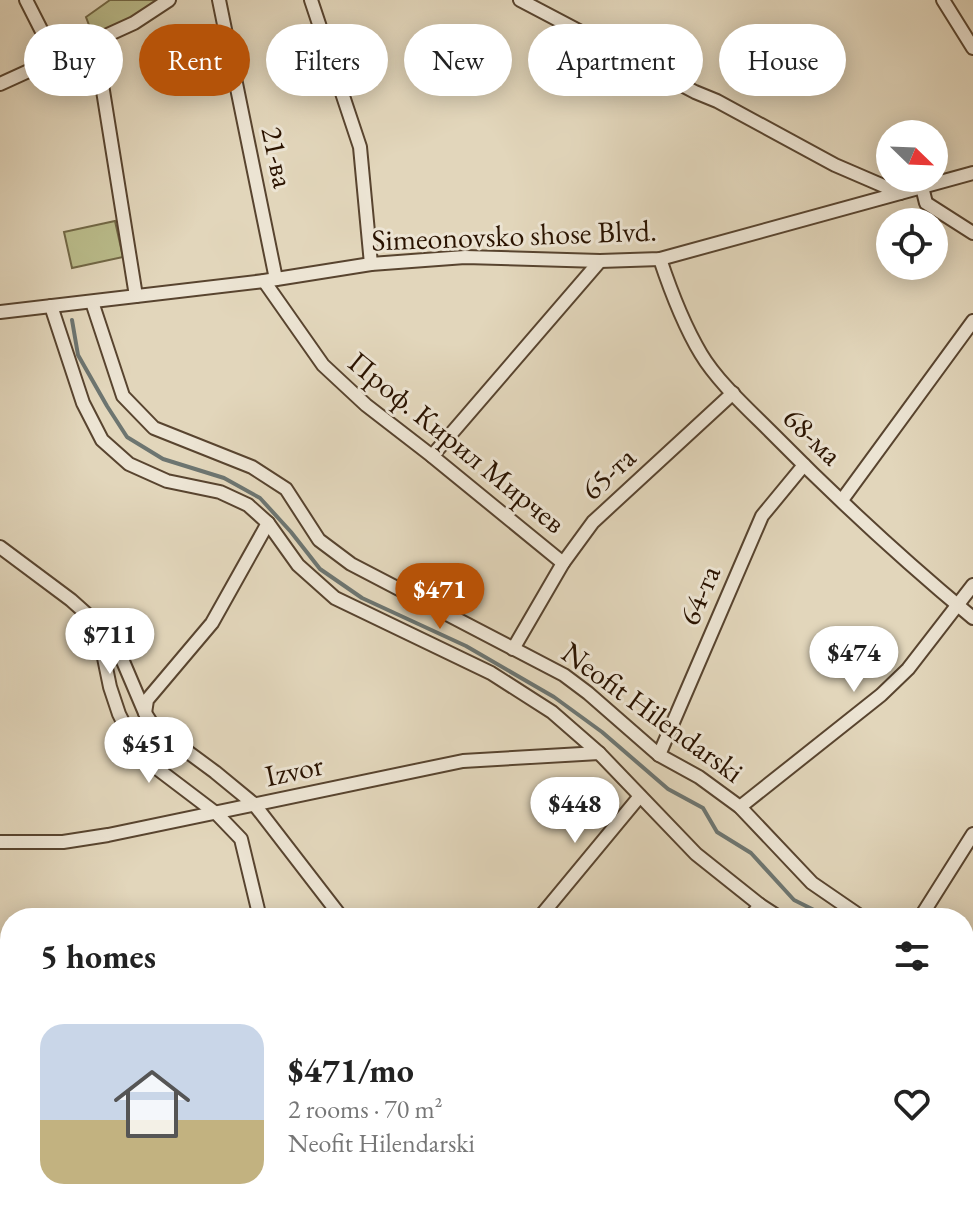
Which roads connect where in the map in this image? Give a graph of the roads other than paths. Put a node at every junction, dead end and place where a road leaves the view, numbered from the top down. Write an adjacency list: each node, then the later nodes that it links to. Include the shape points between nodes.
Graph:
1 (26, 0): 7 (street)
2 (169, 0): 8 (street)
3 (219, 0): 22 (street, 21-ва)
4 (311, 0): 21 (street, via 360,147)
5 (520, 0): 17 (street, via 835,165)
6 (943, 0): 9 (street)
7 (38, 24)
8 (123, 28)
9 (973, 48)
10 (24, 73): 11 (street)
11 (0, 84)
12 (104, 96): 23 (street)
13 (973, 173): 14 (street, Simeonovsko shose Blvd.)
14 (948, 180)
15 (904, 192): 17 (street, Simeonovsko shose Blvd.)
16 (923, 192): 18 (street, via 926,203)
17 (900, 193): 19 (street, Simeonovsko shose Blvd.)
18 (973, 233)
19 (660, 259): 20 (street, Simeonovsko shose Blvd.); 28 (street, 68-ма, via 702,356)
20 (600, 261): 21 (street, Simeonovsko shose Blvd., via 465,257); 29 (street)
21 (371, 264): 22 (street, Simeonovsko shose Blvd.)
22 (270, 280): 23 (street, Simeonovsko shose Blvd.); 29 (street, Проф. Кирил Мирчев, via 323,365)
23 (136, 296): 24 (street, Simeonovsko shose Blvd.)
24 (92, 302): 25 (street, Simeonovsko shose Blvd.); 39 (street, Neofit Hilendarski, via 123,396 154,428 252,467 286,489 319,540 351,564)
25 (51, 306): 26 (street, Simeonovsko shose Blvd.); 32 (street, Neofit Hilendarski, via 83,403 102,440 129,464 167,481 220,492 248,505)
26 (0, 312)
27 (973, 321): 31 (street)
28 (733, 393): 30 (street, 68-ма); 34 (street, 65-та, via 593,522)
29 (432, 456): 34 (street, Проф. Кирил Мирчев)
30 (804, 465): 31 (street, 68-ма); 42 (street, 64-та, via 762,516)
31 (842, 500): 36 (street, 68-ма)
32 (268, 523): 40 (street, via 212,623 147,700); 41 (street, Neofit Hilendarski, via 298,565 335,598 491,673 552,712)
33 (0, 547): 38 (street)
34 (563, 563): 39 (street, 65-та)
35 (973, 585): 36 (street)
36 (957, 605): 37 (street, 68-ма); 45 (street, via 881,695)
37 (973, 618)
38 (100, 626): 40 (street, via 122,659); 46 (street, via 110,687 132,740 159,770)
39 (513, 649): 42 (street, Neofit Hilendarski, via 564,675)
40 (145, 713): 44 (street, via 154,727)
41 (599, 753): 43 (street, Neofit Hilendarski); 44 (street, Izvor, via 463,761)
42 (659, 755): 45 (street, Neofit Hilendarski)
43 (640, 796): 49 (street, Neofit Hilendarski, via 696,854); 52 (street)
44 (254, 804): 46 (street, Izvor); 51 (street)
45 (740, 807): 55 (street, Neofit Hilendarski, via 812,883)
46 (217, 814): 48 (street, Izvor, via 63,842); 50 (street, via 241,839)
47 (973, 834): 56 (street)
48 (0, 842)
49 (760, 905): 53 (street); 54 (street, Neofit Hilendarski)
50 (258, 908)
51 (334, 908)
52 (547, 908)
53 (758, 908)
54 (765, 908)
55 (848, 908)
56 (926, 908)

